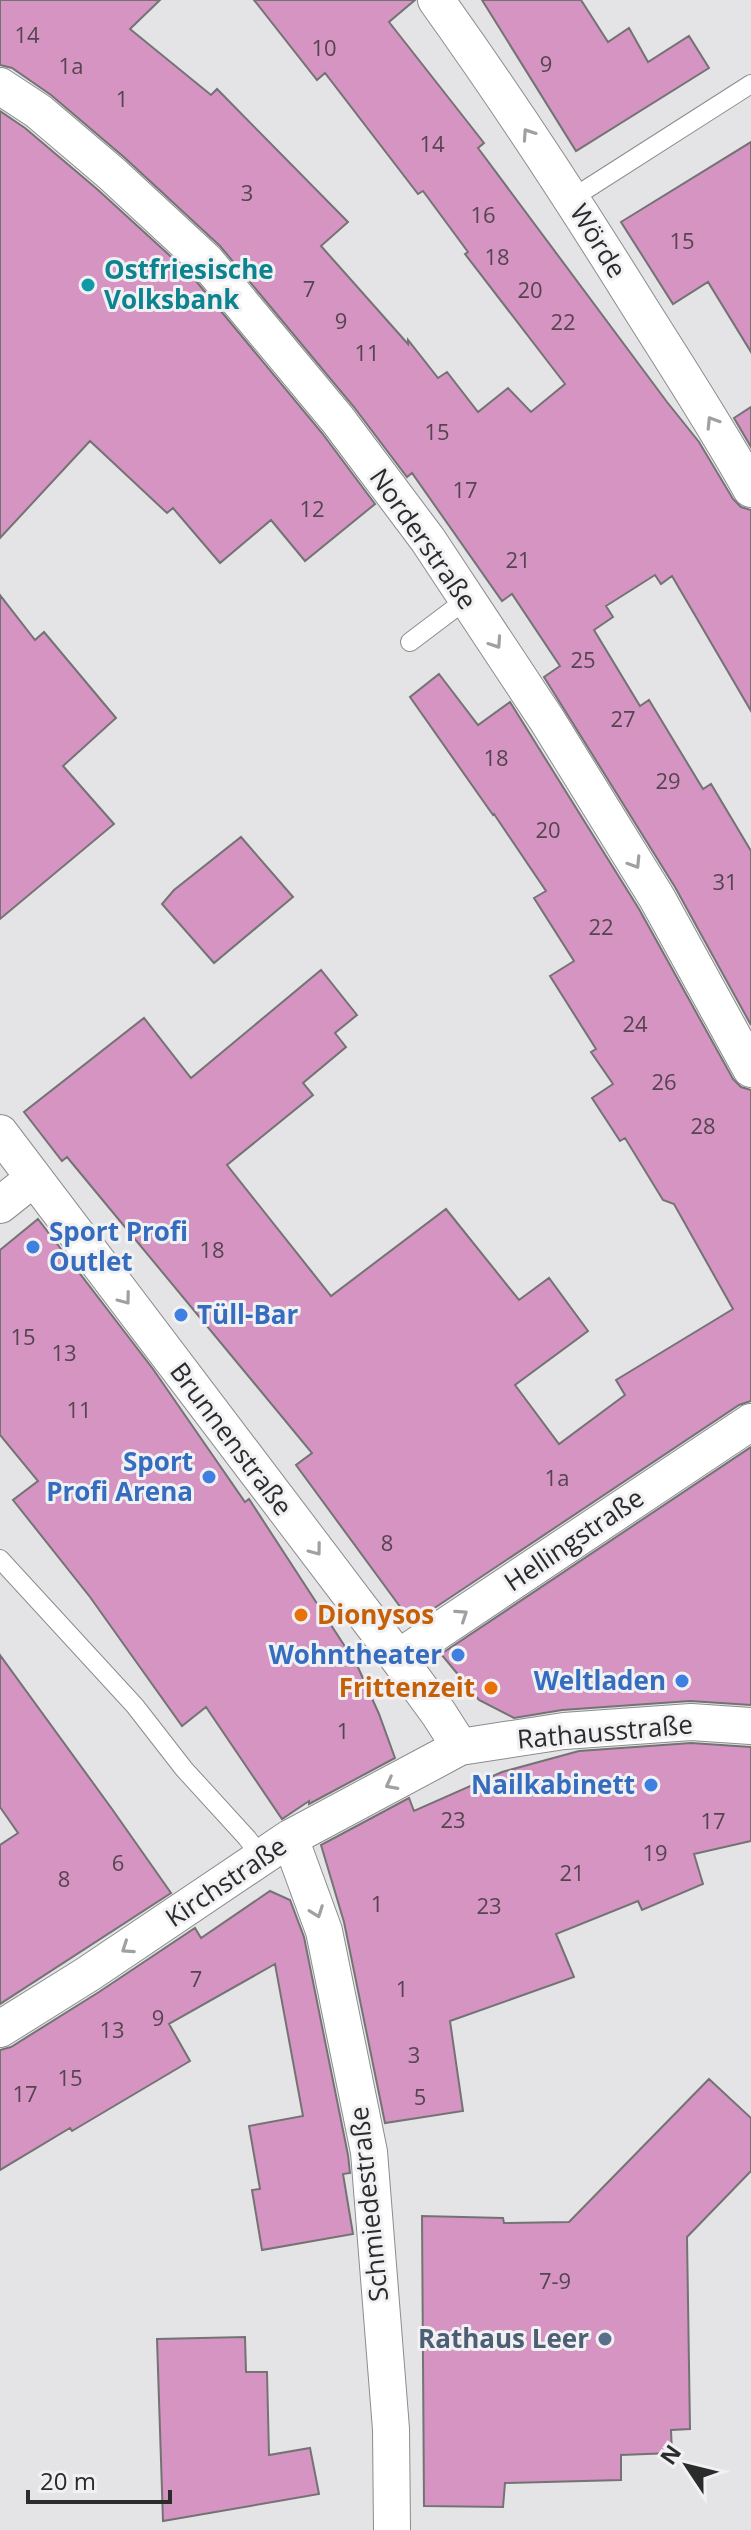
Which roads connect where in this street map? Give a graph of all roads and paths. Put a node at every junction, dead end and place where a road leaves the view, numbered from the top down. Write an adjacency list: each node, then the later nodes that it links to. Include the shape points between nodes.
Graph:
1 (436, 0): 4 (street, Wörde, one-way to 1)
2 (751, 84): 4 (lane)
3 (0, 86): 6 (street, Norderstraße, via 111,173 206,261 338,420)
4 (571, 199): 5 (street, Wörde, one-way to 4)
5 (751, 489)
6 (467, 599): 7 (lane); 8 (street, Norderstraße, one-way to 8, via 657,898)
7 (410, 642)
8 (751, 1069)
9 (0, 1133): 10 (street, Brunnenstraße)
10 (34, 1178): 11 (street); 14 (street, Brunnenstraße, one-way to 14)
11 (0, 1205)
12 (751, 1422): 14 (street, Hellingstraße, one-way to 12)
13 (0, 1559): 17 (lane, via 247,1838)
14 (398, 1658): 16 (street, Brunnenstraße)
15 (751, 1726): 16 (street, Rathausstraße, via 691,1722 564,1731)
16 (460, 1747): 17 (street, Kirchstraße, one-way to 17)
17 (276, 1848): 18 (street, Kirchstraße, one-way to 18); 19 (street, Schmiedestraße, one-way to 19, via 324,1931 369,2152 391,2429)
18 (0, 2029)
19 (392, 2530)

